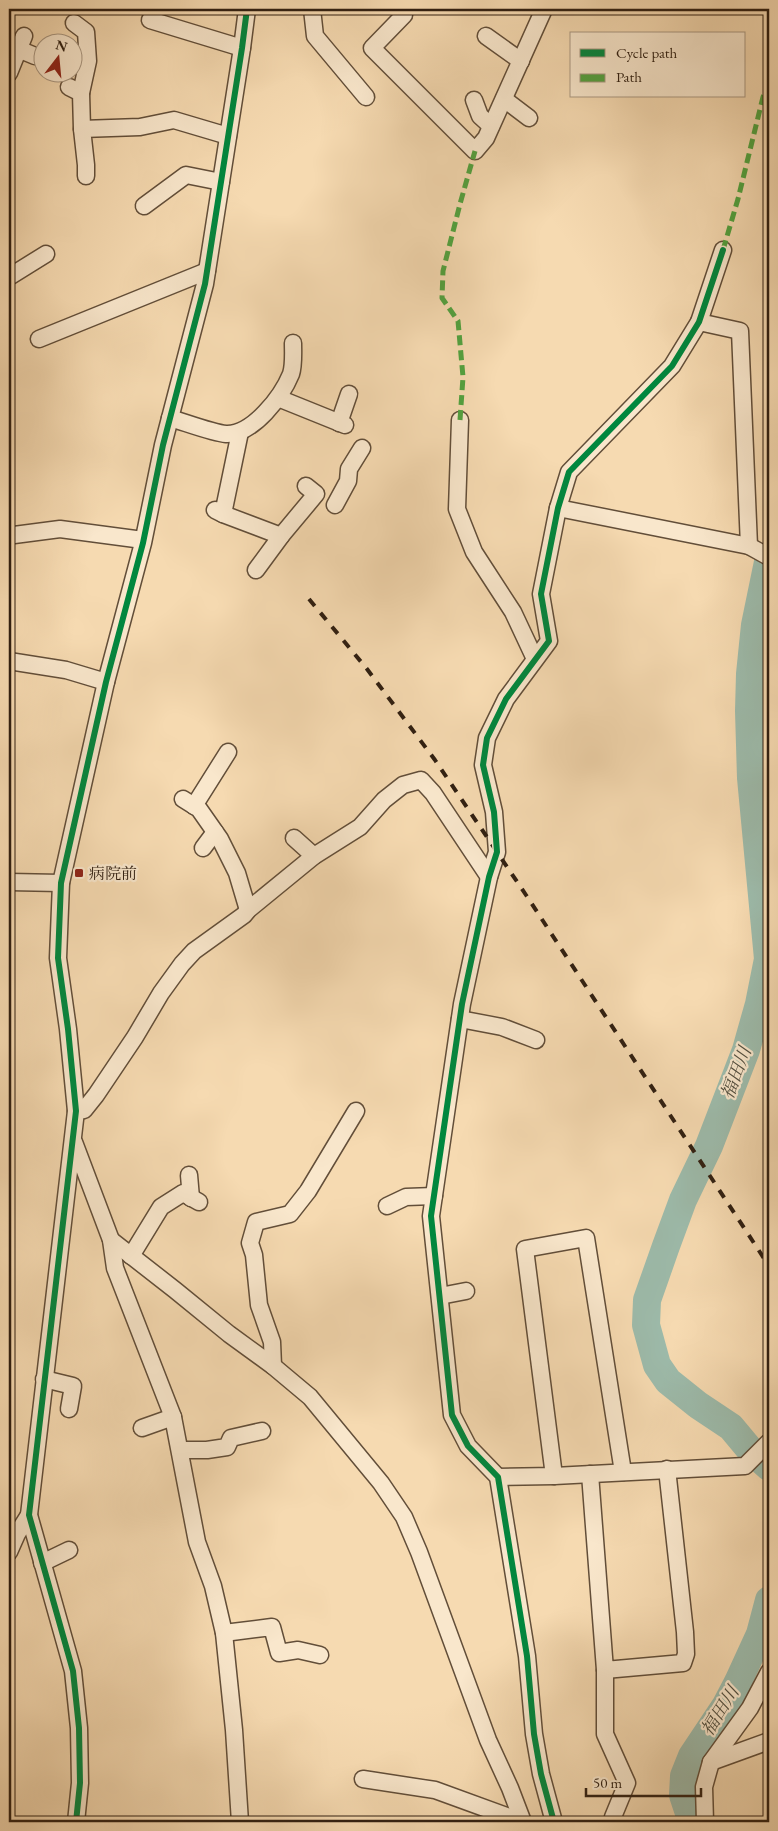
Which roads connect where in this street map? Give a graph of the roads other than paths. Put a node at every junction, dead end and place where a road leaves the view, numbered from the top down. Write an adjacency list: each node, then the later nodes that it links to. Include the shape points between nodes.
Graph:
1 (247, 9): 9 (street)
2 (544, 9): 11 (street)
3 (313, 10): 13 (street, via 315,36)
4 (404, 15): 17 (street, via 372,48 475,151)
5 (150, 20): 9 (street)
6 (74, 23): 18 (street, via 86,32 88,61 75,90)
7 (486, 36): 11 (street)
8 (17, 43): 10 (street); 12 (street)
9 (242, 48): 19 (street)
10 (32, 54)
11 (521, 61): 14 (street)
12 (9, 73)
13 (366, 97)
14 (504, 99): 16 (street); 17 (street)
15 (474, 100): 17 (street, via 480,116)
16 (529, 118)
17 (491, 126)
18 (82, 129): 19 (street, via 140,126 174,120); 20 (street)
19 (228, 136): 21 (street)
20 (86, 176)
21 (221, 182): 22 (street, via 186,175); 25 (street)
22 (144, 206)
23 (722, 250): 27 (street)
24 (46, 254): 26 (street)
25 (207, 271): 28 (street); 32 (street)
26 (10, 274)
27 (699, 322): 36 (street, via 672,366 569,472); 40 (street, via 740,331)
28 (39, 339)
29 (293, 343): 31 (street, via 292,372)
30 (349, 394): 31 (street, via 342,424)
31 (278, 398): 34 (street)
32 (170, 418): 34 (street, via 225,434); 39 (street)
33 (460, 420): 43 (street, via 457,509 474,552 513,612)
34 (240, 432): 38 (street, via 219,512)
35 (362, 448): 38 (street, via 349,469 348,481 337,507 311,490)
36 (558, 508): 40 (street); 43 (street, via 541,594 550,641)
37 (14, 536): 39 (street, via 60,528)
38 (281, 536): 42 (street)
39 (144, 540): 45 (street)
40 (749, 546): 41 (street)
41 (769, 558)
42 (256, 570)
43 (535, 659): 51 (street, via 506,699 487,738 483,765 494,812 497,852)
44 (9, 661): 45 (street, via 66,670)
45 (106, 682): 53 (street)
46 (228, 752): 47 (street, via 188,803 199,810)
47 (215, 832): 49 (street); 54 (street, via 237,874)
48 (294, 838): 50 (street)
49 (203, 848)
50 (314, 856): 51 (street, via 360,827 384,800 403,785 422,780); 54 (street)
51 (489, 877): 55 (street)
52 (9, 882): 53 (street)
53 (61, 883): 58 (street, via 58,958)
54 (248, 910): 58 (street, via 182,964 96,1095 84,1110)
55 (460, 1019): 56 (street, via 502,1027); 61 (street)
56 (536, 1040)
57 (356, 1111): 67 (street, via 308,1191 290,1214 256,1222 250,1243 259,1305 272,1342)
58 (76, 1112): 59 (street)
59 (73, 1140): 63 (street); 68 (street)
60 (189, 1175): 64 (street, via 195,1200 183,1193 161,1207)
61 (434, 1196): 62 (street, via 406,1197); 66 (street, via 431,1216)
62 (387, 1206)
63 (111, 1240): 64 (street); 70 (street, via 116,1268)
64 (131, 1256): 67 (street)
65 (466, 1291): 66 (street)
66 (440, 1296): 79 (street, via 452,1415 468,1446)
67 (273, 1366): 93 (street, via 310,1397 381,1483 404,1517 488,1740)
68 (44, 1379): 69 (street, via 73,1386); 80 (street)
69 (69, 1409)
70 (173, 1417): 71 (street); 74 (street)
71 (142, 1428)
72 (262, 1431): 74 (street, via 231,1438 227,1447)
73 (769, 1442): 75 (street, via 745,1466)
74 (180, 1450): 84 (street, via 197,1542 213,1586)
75 (666, 1469): 76 (street); 86 (street, via 686,1654 683,1663)
76 (623, 1472): 77 (street); 78 (street, via 586,1238 525,1249)
77 (590, 1474): 78 (street); 86 (street)
78 (554, 1476): 79 (street)
79 (498, 1477): 94 (street, via 527,1656 539,1766)
80 (29, 1515): 82 (street); 83 (street)
81 (69, 1550): 83 (street)
82 (9, 1552)
83 (42, 1563): 91 (street, via 73,1671 79,1728 80,1783)
84 (224, 1634): 85 (street, via 272,1628 278,1653 298,1650); 92 (street)
85 (320, 1654)
86 (605, 1670): 95 (street, via 604,1734 627,1784 613,1817)
87 (769, 1672): 89 (street, via 750,1708)
88 (769, 1741): 89 (street)
89 (711, 1762): 96 (street, via 704,1787)
90 (362, 1779): 93 (street, via 435,1790)
91 (76, 1822)
92 (240, 1822)
93 (523, 1822)
94 (554, 1822)
95 (614, 1822)
96 (705, 1822)

